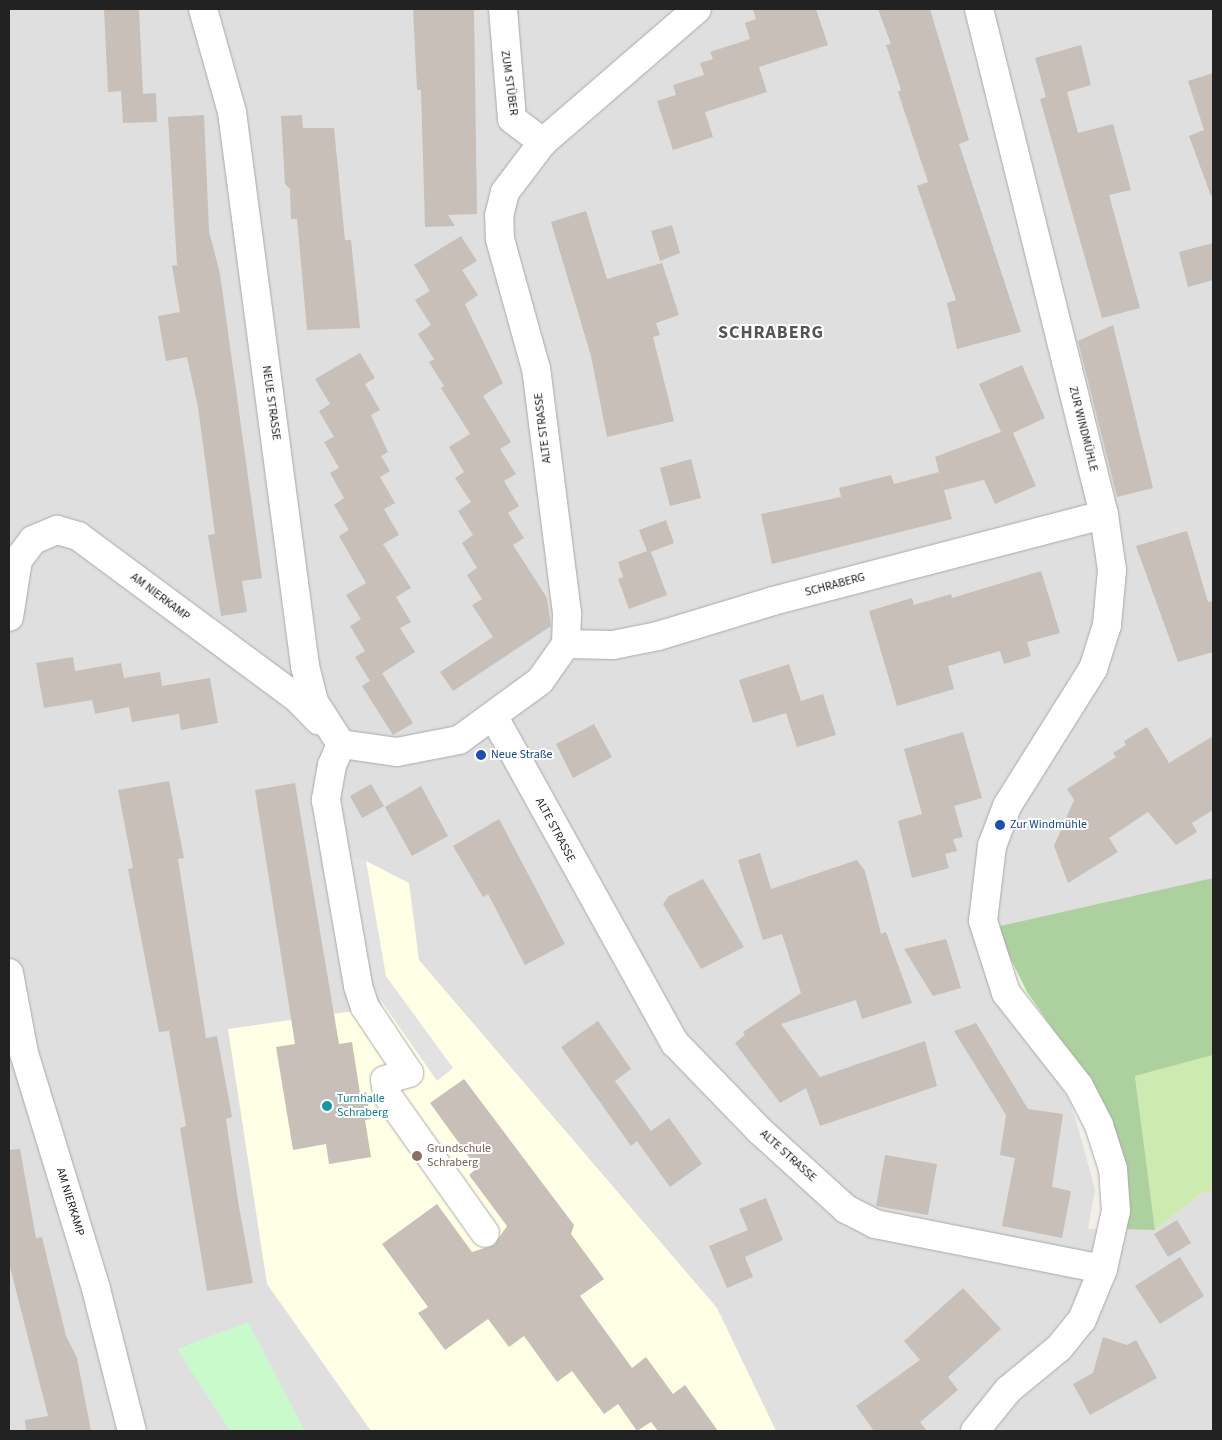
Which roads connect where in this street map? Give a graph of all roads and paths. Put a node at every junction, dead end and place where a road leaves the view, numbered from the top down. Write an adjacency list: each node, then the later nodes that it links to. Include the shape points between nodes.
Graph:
1 (203, 9): 10 (street, NEUE STRASSE, via 232,112 305,666 314,702)
2 (502, 9): 5 (street, ZUM STÜBER, via 512,118)
3 (697, 9): 5 (street, ALTE STRASSE)
4 (979, 9): 6 (street, ZUR WINDMÜHLE)
5 (543, 142): 8 (street, ALTE STRASSE, via 506,192 499,216 500,240 536,369 567,613)
6 (1104, 515): 8 (street, SCHRABERG, via 773,601 658,636 613,645); 14 (street, ZUR WINDMÜHLE, via 1112,570 1107,625 1093,668 1007,806 990,853 982,904 986,941 1000,982 1079,1086 1104,1138 1116,1210)
7 (9, 617): 10 (street, AM NIERKAMP, via 18,560 33,540 57,530 78,536 298,699)
8 (566, 644): 9 (street, via 540,681)
9 (494, 717): 10 (street, via 459,740 428,749 368,751); 14 (street, ALTE STRASSE, via 675,1043 774,1143 846,1208 875,1224)
10 (341, 744): 13 (street, via 332,765 326,800 358,986 365,1006 409,1073 385,1080 387,1095)
11 (9, 973): 12 (street, AM NIERKAMP)
12 (16, 1049): 15 (street, AM NIERKAMP, via 96,1288)
13 (485, 1233)
14 (1103, 1269): 16 (street, via 1082,1320 1070,1335 1008,1390)
15 (132, 1431)
16 (975, 1431)

